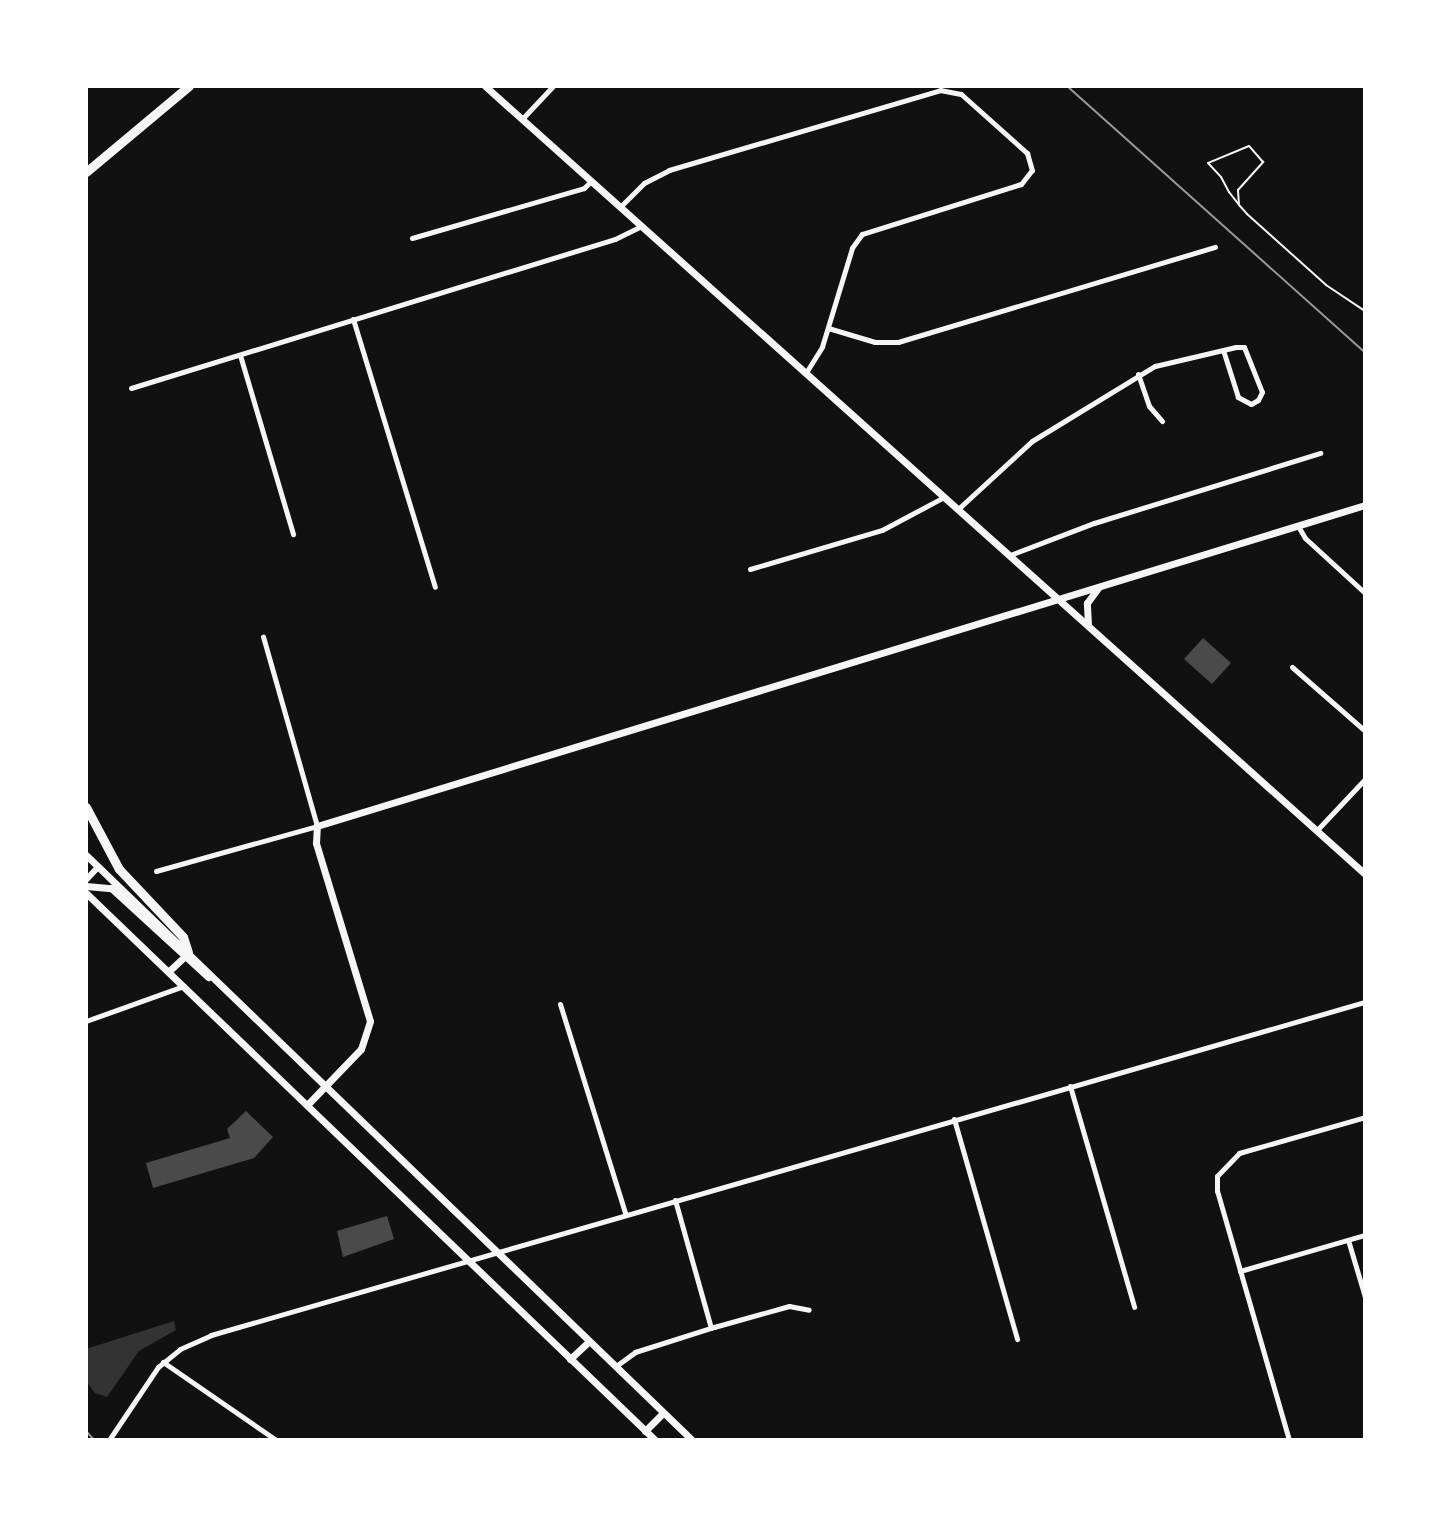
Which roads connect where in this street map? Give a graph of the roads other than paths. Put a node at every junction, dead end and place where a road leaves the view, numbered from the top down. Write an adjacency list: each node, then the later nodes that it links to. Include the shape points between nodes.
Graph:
1 (189, 86): 5 (highway)
2 (485, 86): 4 (main road)
3 (553, 86): 4 (street)
4 (522, 119): 6 (main road)
5 (86, 172)
6 (591, 181): 8 (main road); 10 (street, via 584,188)
7 (1239, 205): 7 (lane, via 1238,190 1263,162 1249,146 1208,163); 12 (lane, via 1326,285)
8 (620, 207): 9 (main road); 14 (street, via 644,183 669,170 940,90 961,94 1027,153 1030,176 1021,184 862,234 852,248)
9 (642, 226): 13 (street, via 615,239); 17 (main road)
10 (412, 238)
11 (1215, 247): 14 (street, via 887,343)
12 (1365, 311)
13 (353, 319): 16 (street); 30 (street)
14 (828, 328): 17 (street)
15 (1223, 350): 15 (street, via 1244,347 1262,392 1258,400 1251,404 1238,397); 18 (street)
16 (240, 354): 19 (street); 26 (street)
17 (806, 373): 22 (main road)
18 (1138, 374): 20 (street, via 1149,406); 24 (street, via 1032,441)
19 (131, 388)
20 (1162, 421)
21 (1320, 453): 27 (street, via 1094,523)
22 (944, 497): 24 (main road); 28 (street, via 882,530)
23 (1365, 505): 25 (main road)
24 (958, 509): 27 (main road)
25 (1298, 526): 29 (main road); 31 (street, via 1312,546)
26 (293, 534)
27 (1010, 555): 32 (main road)
28 (750, 569)
29 (1099, 586): 32 (main road); 33 (main road, via 1087,603)
30 (435, 587)
31 (1365, 593)
32 (1058, 599): 33 (main road); 39 (main road)
33 (1088, 625): 40 (main road)
34 (263, 637): 39 (street)
35 (1292, 667): 36 (street)
36 (1365, 731)
37 (1365, 779): 40 (street)
38 (86, 807): 48 (highway, via 119,869 183,937)
39 (317, 826): 43 (street); 54 (main road, via 316,843 370,1021 361,1049)
40 (1317, 830): 44 (main road)
41 (86, 855): 42 (main road)
42 (98, 867): 45 (street); 48 (main road)
43 (156, 871)
44 (1365, 874)
45 (86, 880)
46 (86, 886): 48 (main road, via 111,888)
47 (86, 893): 49 (main road)
48 (186, 955): 49 (main road); 54 (main road)
49 (169, 971): 50 (main road)
50 (184, 985): 53 (street); 56 (main road)
51 (1365, 1002): 55 (street)
52 (560, 1004): 60 (street)
53 (86, 1021)
54 (326, 1085): 56 (main road); 63 (main road)
55 (1070, 1086): 58 (street); 67 (street)
56 (308, 1104): 64 (main road)
57 (1365, 1117): 65 (street, via 1239,1153 1224,1163 1217,1191)
58 (954, 1119): 59 (street); 70 (street)
59 (675, 1200): 60 (street); 69 (street)
60 (625, 1213): 63 (street)
61 (1365, 1235): 62 (street)
62 (1348, 1240): 65 (street); 66 (street)
63 (496, 1249): 64 (street); 71 (main road)
64 (467, 1258): 72 (main road); 73 (street, via 211,1335)
65 (1240, 1271): 81 (street)
66 (1365, 1297)
67 (1134, 1307)
68 (809, 1310): 69 (street, via 789,1306)
69 (711, 1328): 74 (street, via 635,1352)
70 (1017, 1339)
71 (589, 1341): 72 (main road); 74 (main road)
72 (570, 1359): 76 (main road)
73 (163, 1362): 77 (street); 78 (street)
74 (616, 1366): 75 (main road)
75 (663, 1413): 76 (main road); 80 (main road)
76 (645, 1431): 79 (main road)
77 (109, 1440)
78 (276, 1440)
79 (655, 1440)
80 (692, 1440)
81 (1289, 1440)

